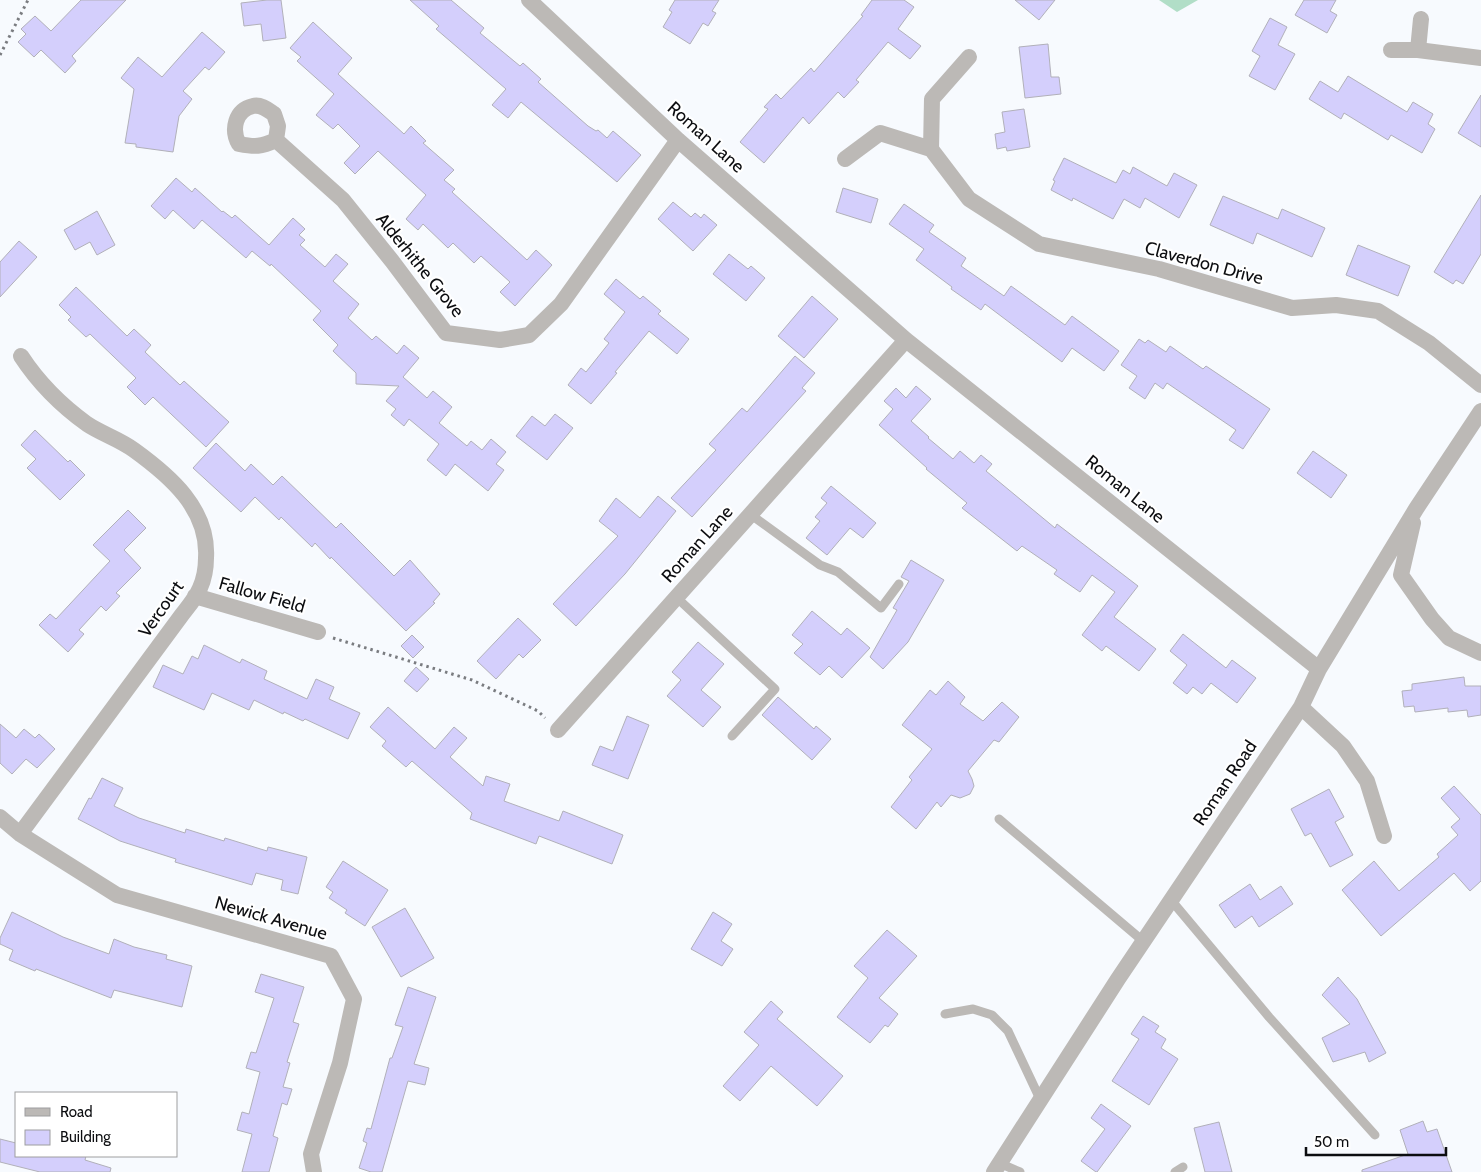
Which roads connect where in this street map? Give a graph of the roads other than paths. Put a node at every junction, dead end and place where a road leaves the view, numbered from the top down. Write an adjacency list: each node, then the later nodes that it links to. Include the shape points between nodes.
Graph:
1 (529, 0): 8 (street, Roman Lane)
2 (1421, 19): 4 (street)
3 (1391, 50): 4 (street)
4 (1418, 50): 6 (street)
5 (969, 57): 9 (street, via 932,99)
6 (1481, 58)
7 (276, 140): 8 (street, Alderhithe Grove, via 343,200 446,333 500,340 528,335 561,304)
8 (678, 140): 11 (street, Roman Lane)
9 (931, 149): 10 (street, via 880,133); 13 (street, Claverdon Drive, via 969,199 1039,244 1159,270 1292,308 1336,305 1378,311 1429,343)
10 (845, 159)
11 (906, 340): 16 (street, Roman Lane); 22 (street, Roman Lane)
12 (21, 356): 18 (street, Vercourt, via 33,374 62,403 88,424 132,449 172,481 190,501 207,546 206,568)
13 (1481, 385)
14 (1481, 411): 15 (street, Roman Road)
15 (1416, 509): 21 (street, via 1401,575 1448,638); 22 (street, Roman Road)
16 (750, 514): 17 (lane, via 820,565 838,572 881,608); 19 (street, Roman Lane)
17 (899, 584)
18 (195, 596): 20 (street, Fallow Field); 28 (street, Vercourt)
19 (676, 597): 24 (street, Roman Lane); 25 (lane, via 775,689)
20 (318, 632)
21 (1481, 652)
22 (1319, 669): 23 (street, Roman Road)
23 (1301, 707): 29 (street, via 1343,746 1367,781); 30 (street, Roman Road)
24 (558, 730)
25 (732, 736)
26 (0, 817): 28 (street, Newick Avenue)
27 (999, 819): 31 (lane)
28 (20, 834): 37 (street, Newick Avenue, via 117,894 331,956 354,999 340,1063 311,1154)
29 (1384, 836)
30 (1171, 900): 31 (street, Roman Road); 34 (lane)
31 (1143, 941): 33 (street, Roman Road)
32 (945, 1014): 33 (lane, via 973,1009 992,1014 1008,1031)
33 (1040, 1099): 35 (street, Roman Road)
34 (1375, 1135)
35 (996, 1167): 38 (lane)
36 (1183, 1167): 39 (lane)
37 (314, 1172)
38 (1020, 1172)
39 (1175, 1172)

